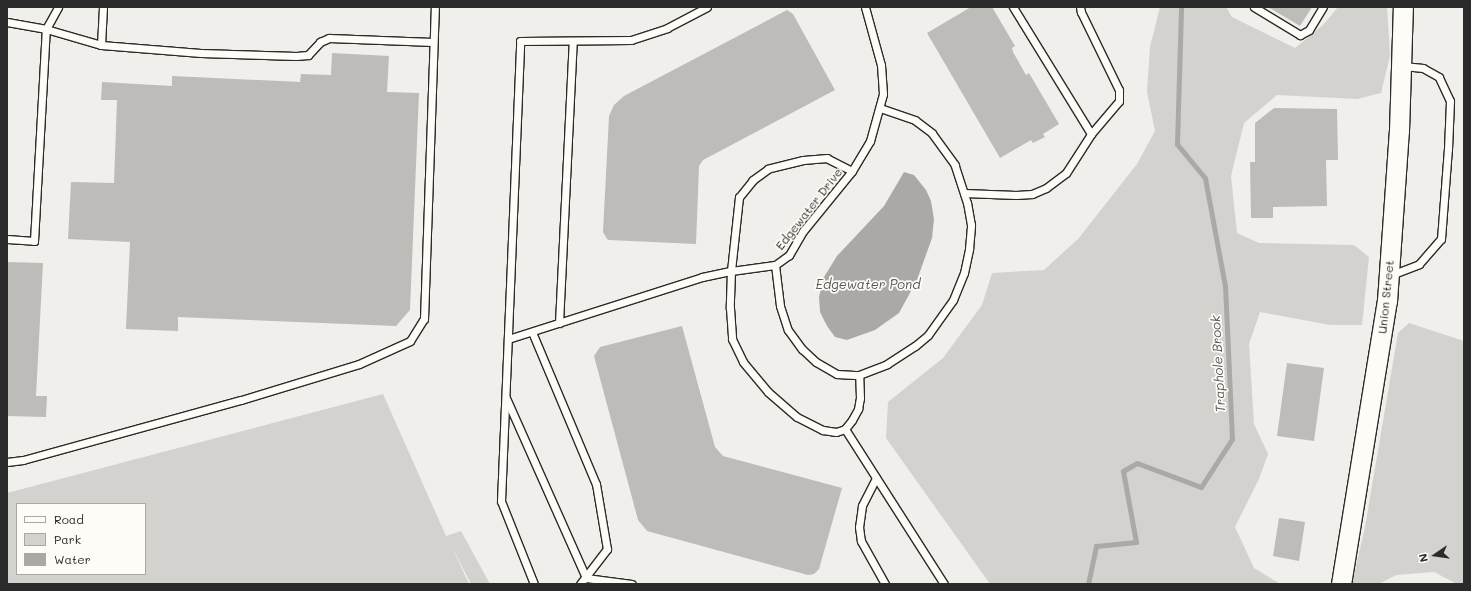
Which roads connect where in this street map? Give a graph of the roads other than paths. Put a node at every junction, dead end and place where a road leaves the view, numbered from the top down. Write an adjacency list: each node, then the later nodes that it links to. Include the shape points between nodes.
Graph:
1 (58, 7): 13 (lane)
2 (103, 7): 16 (lane)
3 (435, 7): 14 (lane)
4 (707, 7): 11 (lane)
5 (865, 7): 18 (lane, Edgewater Drive, via 881,65 883,94)
6 (1013, 7): 19 (lane)
7 (1080, 7): 19 (lane, via 1119,90 1119,101)
8 (1254, 7): 9 (lane, via 1300,35 1309,30)
9 (1323, 7)
10 (1403, 7): 17 (main road, Union Street)
11 (698, 9): 15 (lane, via 667,28 631,40)
12 (7, 22): 13 (lane)
13 (46, 29): 16 (lane); 22 (lane, via 34,241)
14 (433, 42): 16 (lane, via 329,38 320,42 308,55 296,56 201,53); 32 (lane, via 424,319 410,341 359,364 256,396 36,457)
15 (573, 42): 26 (lane); 28 (lane, via 520,41)
16 (101, 45)
17 (1400, 66): 25 (main road, Union Street, via 1399,132); 25 (lane, via 1423,68 1439,77 1450,101 1448,150 1441,239 1419,264)
18 (880, 108): 20 (lane, Edgewater Drive, via 870,141); 21 (lane, Edgewater Drive, via 915,120 932,133 955,164)
19 (1091, 134): 21 (lane, via 1066,173 1046,188 1032,194 1016,195)
20 (852, 171): 23 (lane, Edgewater Drive, via 802,231 789,255); 24 (lane, via 828,158 803,160 768,169 752,180 739,197)
21 (964, 193): 29 (lane, Edgewater Drive, via 971,225 969,249 964,273 953,300 928,335 915,346 887,364)
22 (7, 239)
23 (775, 265): 24 (lane); 29 (lane, Edgewater Drive, via 780,306 788,330 802,349 816,362 837,374)
24 (731, 271): 26 (lane, via 702,277); 31 (lane, via 732,339 743,362 768,392 797,417 822,430 836,432)
25 (1389, 276): 40 (main road, Union Street)
26 (559, 323): 27 (lane)
27 (532, 332): 28 (lane); 34 (lane, via 596,484 607,548)
28 (508, 339): 30 (lane)
29 (859, 375): 31 (lane, via 858,409)
30 (506, 396): 34 (lane); 35 (lane, via 501,501)
31 (845, 429): 33 (lane)
32 (7, 462)
33 (876, 478): 38 (lane, via 862,506 859,527 861,541); 39 (lane)
34 (586, 578): 36 (lane); 37 (lane)
35 (534, 584)
36 (580, 584)
37 (632, 584)
38 (885, 584)
39 (944, 584)
40 (1341, 584)

